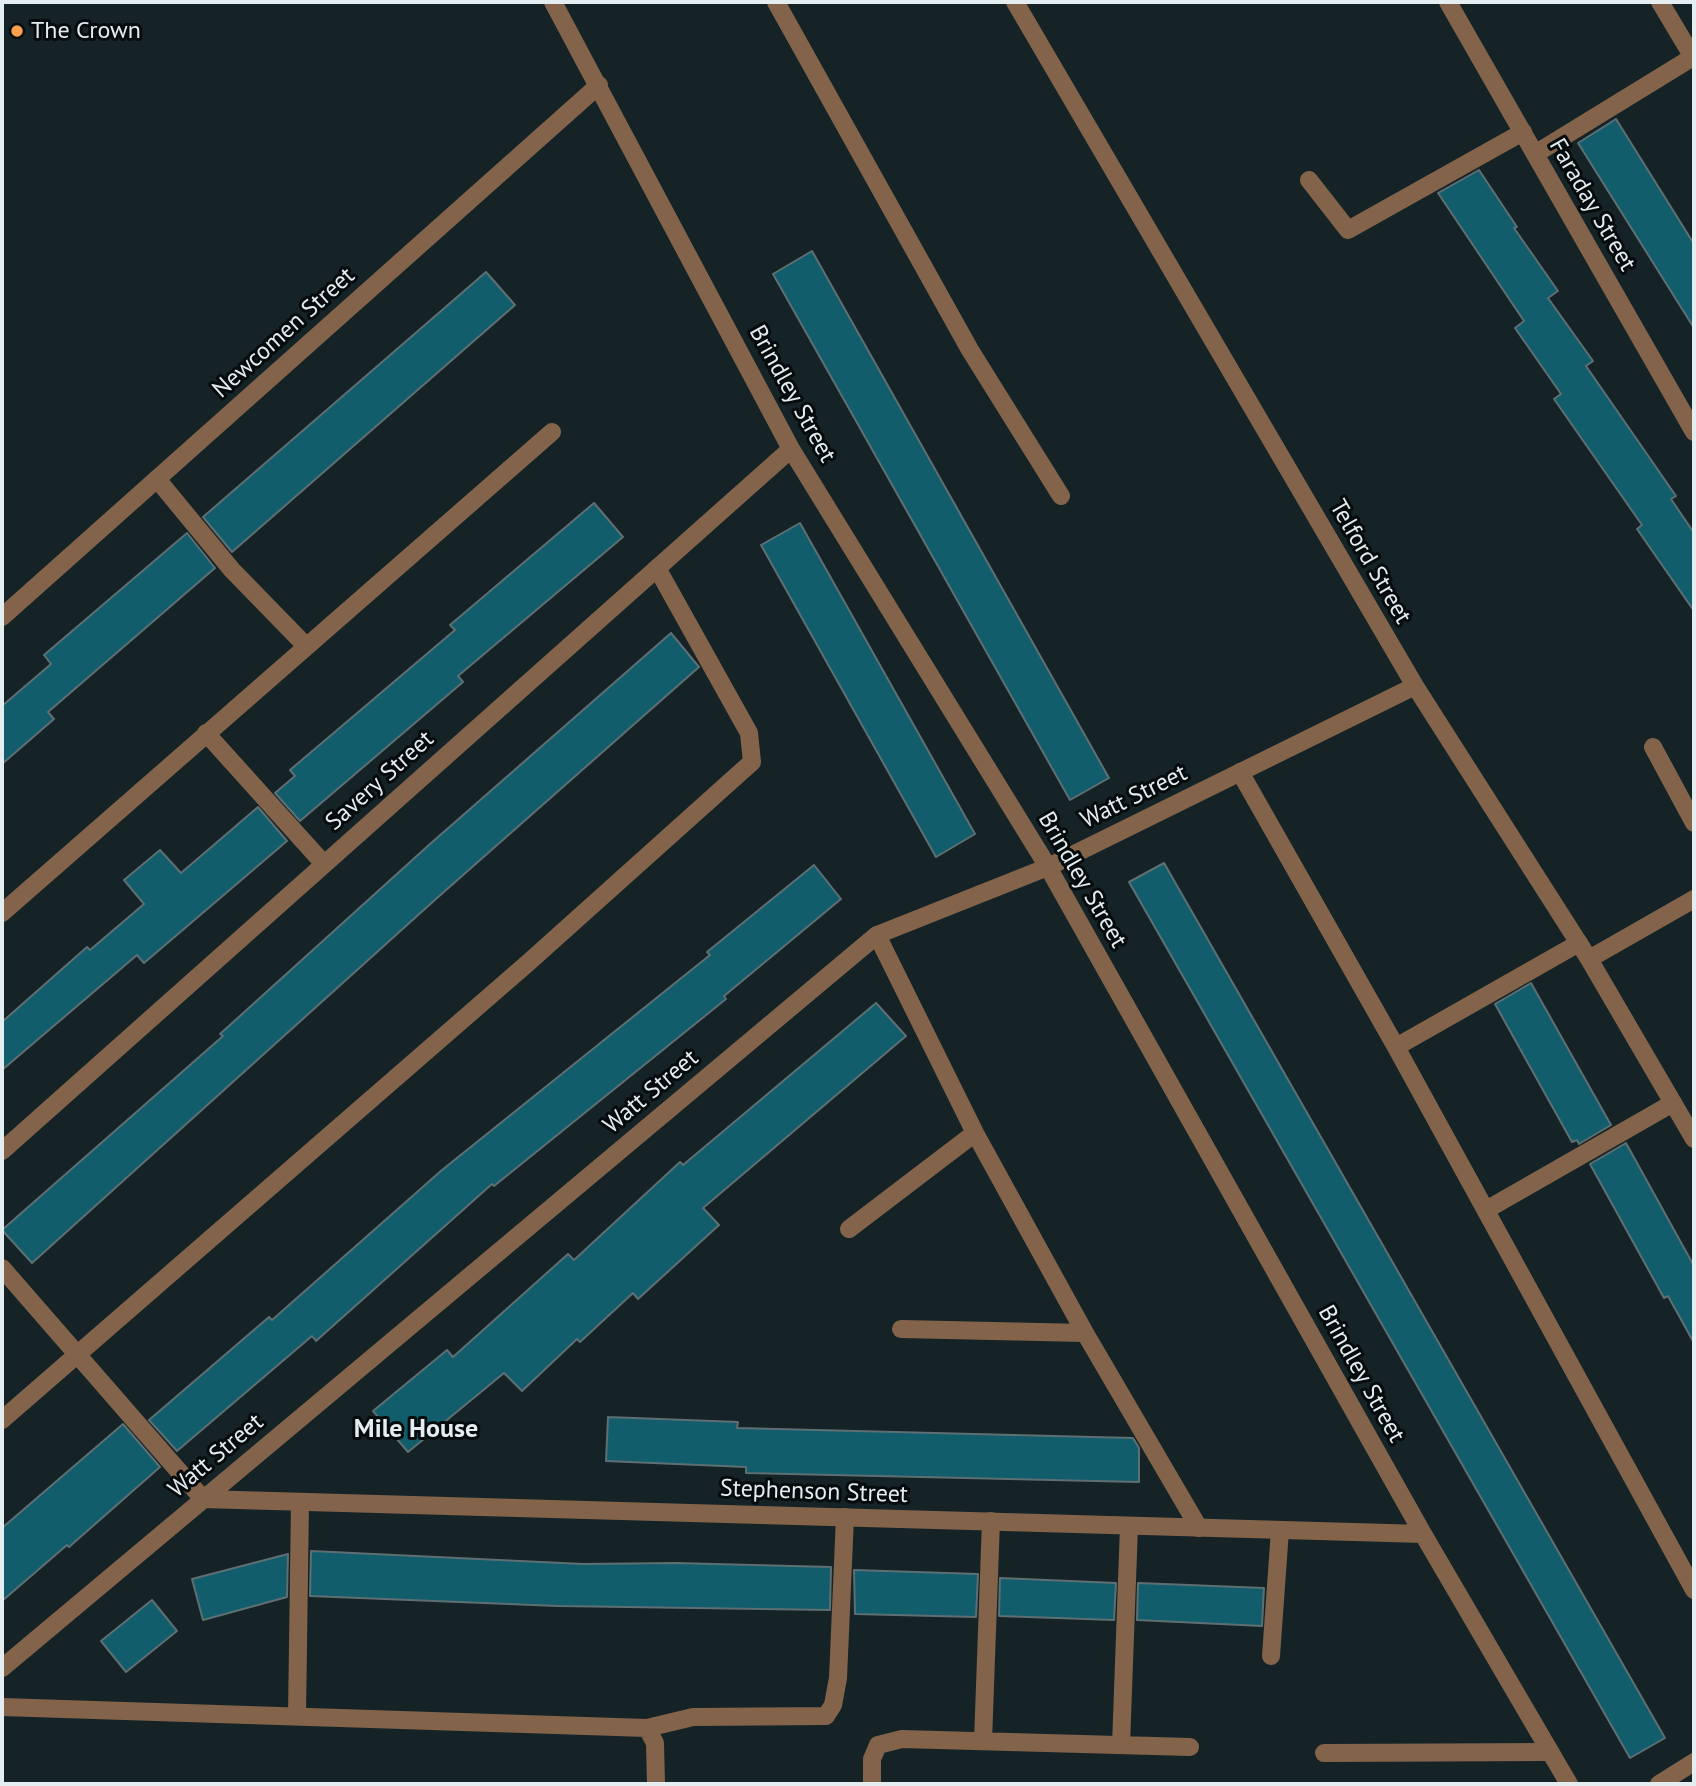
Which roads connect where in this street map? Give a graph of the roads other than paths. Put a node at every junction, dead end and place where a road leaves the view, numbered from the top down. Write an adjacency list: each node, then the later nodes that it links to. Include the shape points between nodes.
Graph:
1 (554, 2): 7 (street, Brindley Street)
2 (776, 2): 15 (street, via 970,350)
3 (1015, 2): 19 (street, Telford Street)
4 (1448, 2): 8 (street, Faraday Street)
5 (1660, 2): 6 (street)
6 (1693, 58): 9 (street)
7 (599, 85): 13 (street, Brindley Street); 14 (street, Newcomen Street)
8 (1523, 132): 9 (street, Faraday Street); 10 (street, via 1348,230)
9 (1535, 154): 12 (street, Faraday Street)
10 (1309, 180)
11 (552, 432): 18 (street)
12 (1694, 432)
13 (791, 449): 16 (street, Savery Street); 25 (street, Brindley Street)
14 (156, 479): 17 (street, Newcomen Street); 18 (street, via 232,570)
15 (1060, 496)
16 (657, 568): 24 (street, Savery Street); 41 (street, via 749,733 751,762 529,962)
17 (2, 617)
18 (306, 646): 20 (street)
19 (1415, 686): 22 (street, Watt Street); 29 (street, Telford Street)
20 (206, 733): 24 (street); 27 (street)
21 (1653, 747): 23 (street)
22 (1240, 772): 25 (street, Watt Street); 31 (street)
23 (1694, 823)
24 (324, 864): 35 (street, Savery Street)
25 (1048, 867): 28 (street, Watt Street); 50 (street, Brindley Street)
26 (1694, 899): 30 (street)
27 (2, 913)
28 (877, 935): 33 (street); 43 (street, Watt Street)
29 (1579, 943): 30 (street, Telford Street); 31 (street)
30 (1589, 959): 32 (street, Telford Street)
31 (1396, 1047): 36 (street)
32 (1673, 1103): 34 (street, Telford Street); 36 (street)
33 (975, 1133): 37 (street); 40 (street)
34 (1694, 1139)
35 (2, 1150)
36 (1486, 1210): 51 (street)
37 (849, 1229)
38 (2, 1268): 41 (street)
39 (901, 1329): 40 (street)
40 (1086, 1333): 48 (street)
41 (76, 1353): 42 (street); 43 (street)
42 (2, 1420)
43 (203, 1499): 44 (street, Stephenson Street); 53 (street, Watt Street)
44 (300, 1502): 45 (street, Stephenson Street); 55 (street)
45 (845, 1517): 46 (street, Stephenson Street); 56 (street, via 838,1678 826,1716 693,1717)
46 (991, 1521): 47 (street, Stephenson Street); 57 (street)
47 (1129, 1526): 48 (street, Stephenson Street); 58 (street)
48 (1199, 1528): 49 (street, Stephenson Street)
49 (1280, 1530): 50 (street, Stephenson Street); 52 (street)
50 (1423, 1534): 60 (street, Brindley Street)
51 (1694, 1590)
52 (1272, 1656)
53 (2, 1668)
54 (2, 1707): 55 (street)
55 (297, 1716): 56 (street)
56 (648, 1728): 63 (street, via 655,1743)
57 (983, 1741): 58 (street); 64 (street, via 902,1739 878,1745 872,1759)
58 (1121, 1745): 59 (street)
59 (1190, 1747)
60 (1550, 1752): 61 (street); 65 (street, Brindley Street)
61 (1324, 1753)
62 (1694, 1762): 66 (street)
63 (656, 1784)
64 (872, 1784)
65 (1569, 1784)
66 (1659, 1784)

